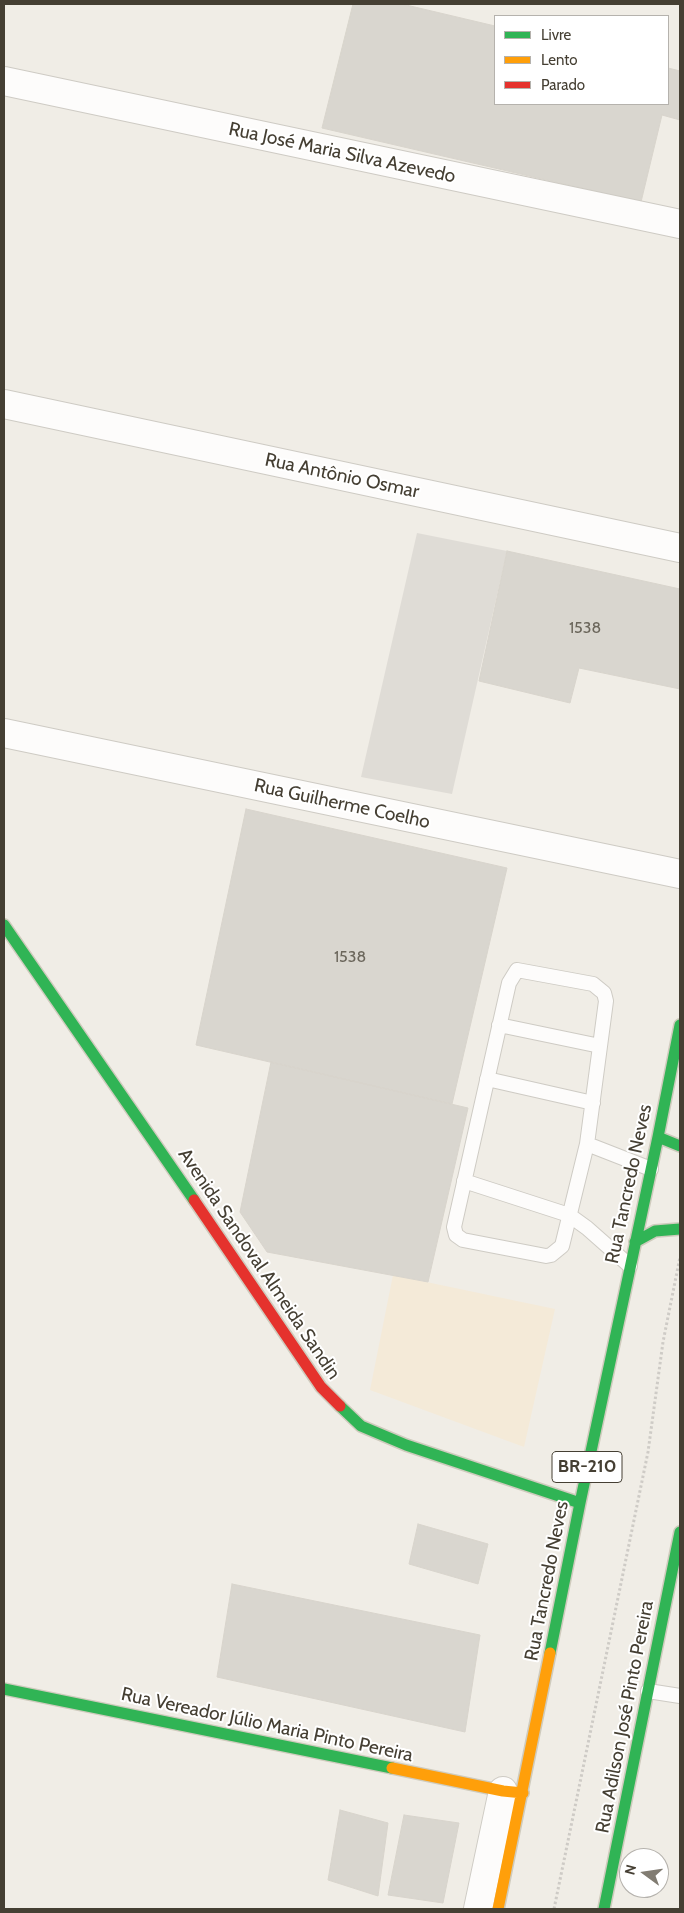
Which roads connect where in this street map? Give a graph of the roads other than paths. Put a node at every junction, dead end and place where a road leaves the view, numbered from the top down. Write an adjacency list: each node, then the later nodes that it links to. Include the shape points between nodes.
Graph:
1 (4, 81): 2 (street, Rua José Maria Silva Azevedo)
2 (680, 224)
3 (4, 404): 4 (street, Rua Antônio Osmar)
4 (680, 548)
5 (4, 733): 6 (street, Rua Guilherme Coelho)
6 (680, 874)
7 (4, 925): 22 (main road, Avenida Sandoval Almeida Sandin, via 321,1387 361,1426 406,1445)
8 (499, 1024): 10 (lane); 10 (lane, via 508,983 517,970 593,984 604,993 606,1001); 11 (lane)
9 (680, 1025): 13 (main road, Rua Tancredo Neves / BR-210)
10 (600, 1046): 12 (lane)
11 (487, 1080): 12 (lane); 17 (lane)
12 (593, 1103): 14 (lane)
13 (658, 1137): 15 (main road); 16 (main road, Rua Tancredo Neves / BR-210)
14 (588, 1144): 16 (lane); 18 (lane)
15 (680, 1146)
16 (651, 1168): 20 (main road, Rua Tancredo Neves / BR-210)
17 (464, 1181): 18 (lane); 18 (lane, via 454,1227 456,1235 463,1240 551,1255 562,1246)
18 (569, 1215): 21 (lane)
19 (680, 1229): 20 (main road, via 655,1231)
20 (635, 1242): 21 (main road, Rua Tancredo Neves / BR-210)
21 (630, 1266): 22 (main road, Rua Tancredo Neves / BR-210)
22 (580, 1503): 27 (main road, Rua Tancredo Neves / BR-210)
23 (680, 1532): 25 (main road, Rua Adilson José Pinto Pereira)
24 (4, 1689): 27 (main road, Rua Vereador Júlio Maria Pinto Pereira)
25 (648, 1691): 26 (lane); 30 (main road, Rua Adilson José Pinto Pereira)
26 (680, 1696)
27 (513, 1792): 28 (street); 29 (main road, Rua Tancredo Neves / BR-210)
28 (478, 1909)
29 (498, 1909)
30 (604, 1909)

